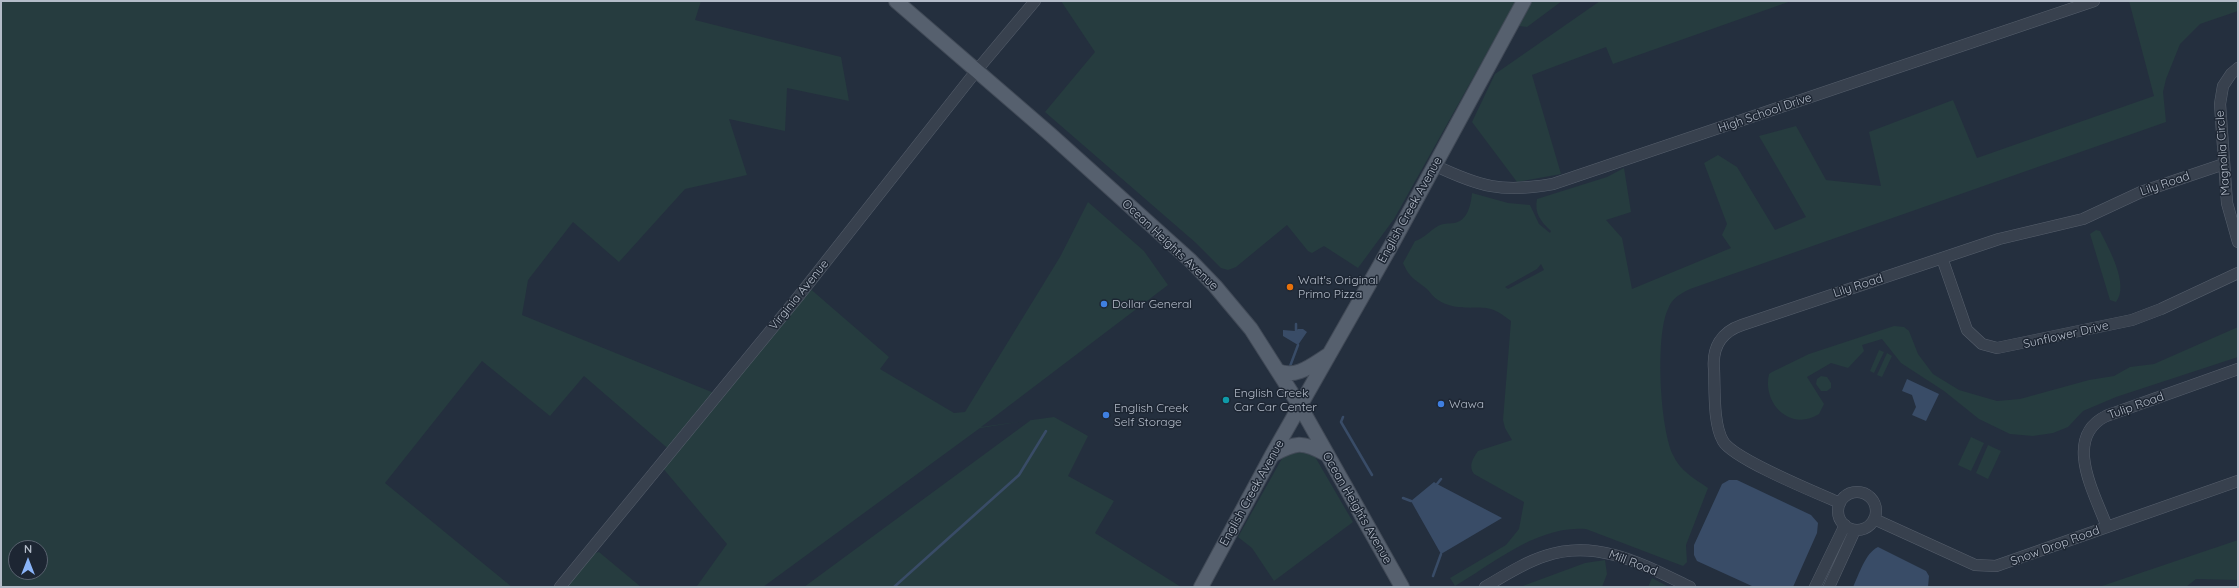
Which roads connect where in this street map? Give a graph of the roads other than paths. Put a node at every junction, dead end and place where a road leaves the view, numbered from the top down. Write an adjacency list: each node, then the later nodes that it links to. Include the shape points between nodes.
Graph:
1 (896, 1): 6 (main road, Ocean Heights Avenue)
2 (1035, 1): 6 (street, Virginia Avenue)
3 (1524, 1): 8 (main road, English Creek Avenue)
4 (2094, 1): 8 (street, High School Drive, via 1553,184 1520,189 1488,187)
5 (2238, 68): 7 (street, Magnolia Circle, via 2225,81 2220,97)
6 (977, 70): 14 (main road, Ocean Heights Avenue, via 1191,261 1244,320); 23 (street, Virginia Avenue, via 798,297)
7 (2224, 164): 9 (street, Magnolia Circle, via 2228,211); 10 (street, Lily Road, via 2141,192 2074,222 1999,239)
8 (1434, 165): 12 (main road, English Creek Avenue)
9 (2238, 242)
10 (1942, 258): 11 (street, Sunflower Drive, via 1967,330 1982,344 1997,348 2132,320); 19 (street, Lily Road, via 1736,327 1724,335 1716,346 1713,366 1718,424 1726,446 1739,456)
11 (2238, 273)
12 (1328, 355): 14 (main road, via 1296,374 1286,375); 15 (main road, English Creek Avenue)
13 (2238, 369): 22 (street, Tulip Road, via 2106,416 2091,426 2084,440 2083,454)
14 (1278, 371): 15 (main road, Ocean Heights Avenue)
15 (1300, 406): 16 (main road, Ocean Heights Avenue); 17 (main road, English Creek Avenue)
16 (1327, 454): 17 (main road, via 1299,444 1288,446); 25 (main road, Ocean Heights Avenue)
17 (1272, 455): 24 (main road, English Creek Avenue)
18 (2238, 481): 22 (street, Snow Drop Road)
19 (1840, 503): 20 (street, via 1848,495 1860,492 1865,494 1876,508); 21 (street, via 1839,515)
20 (1874, 519): 21 (street, via 1866,528); 22 (street, Snow Drop Road, via 1970,564 1985,567 2002,565)
21 (1850, 527): 28 (street); 29 (street)
22 (2107, 528)
23 (560, 587)
24 (1202, 587)
25 (1402, 587)
26 (1485, 587): 27 (street, Mill Road, via 1544,556 1579,550 1599,551 1625,557)
27 (1690, 587)
28 (1816, 587)
29 (1829, 587)

